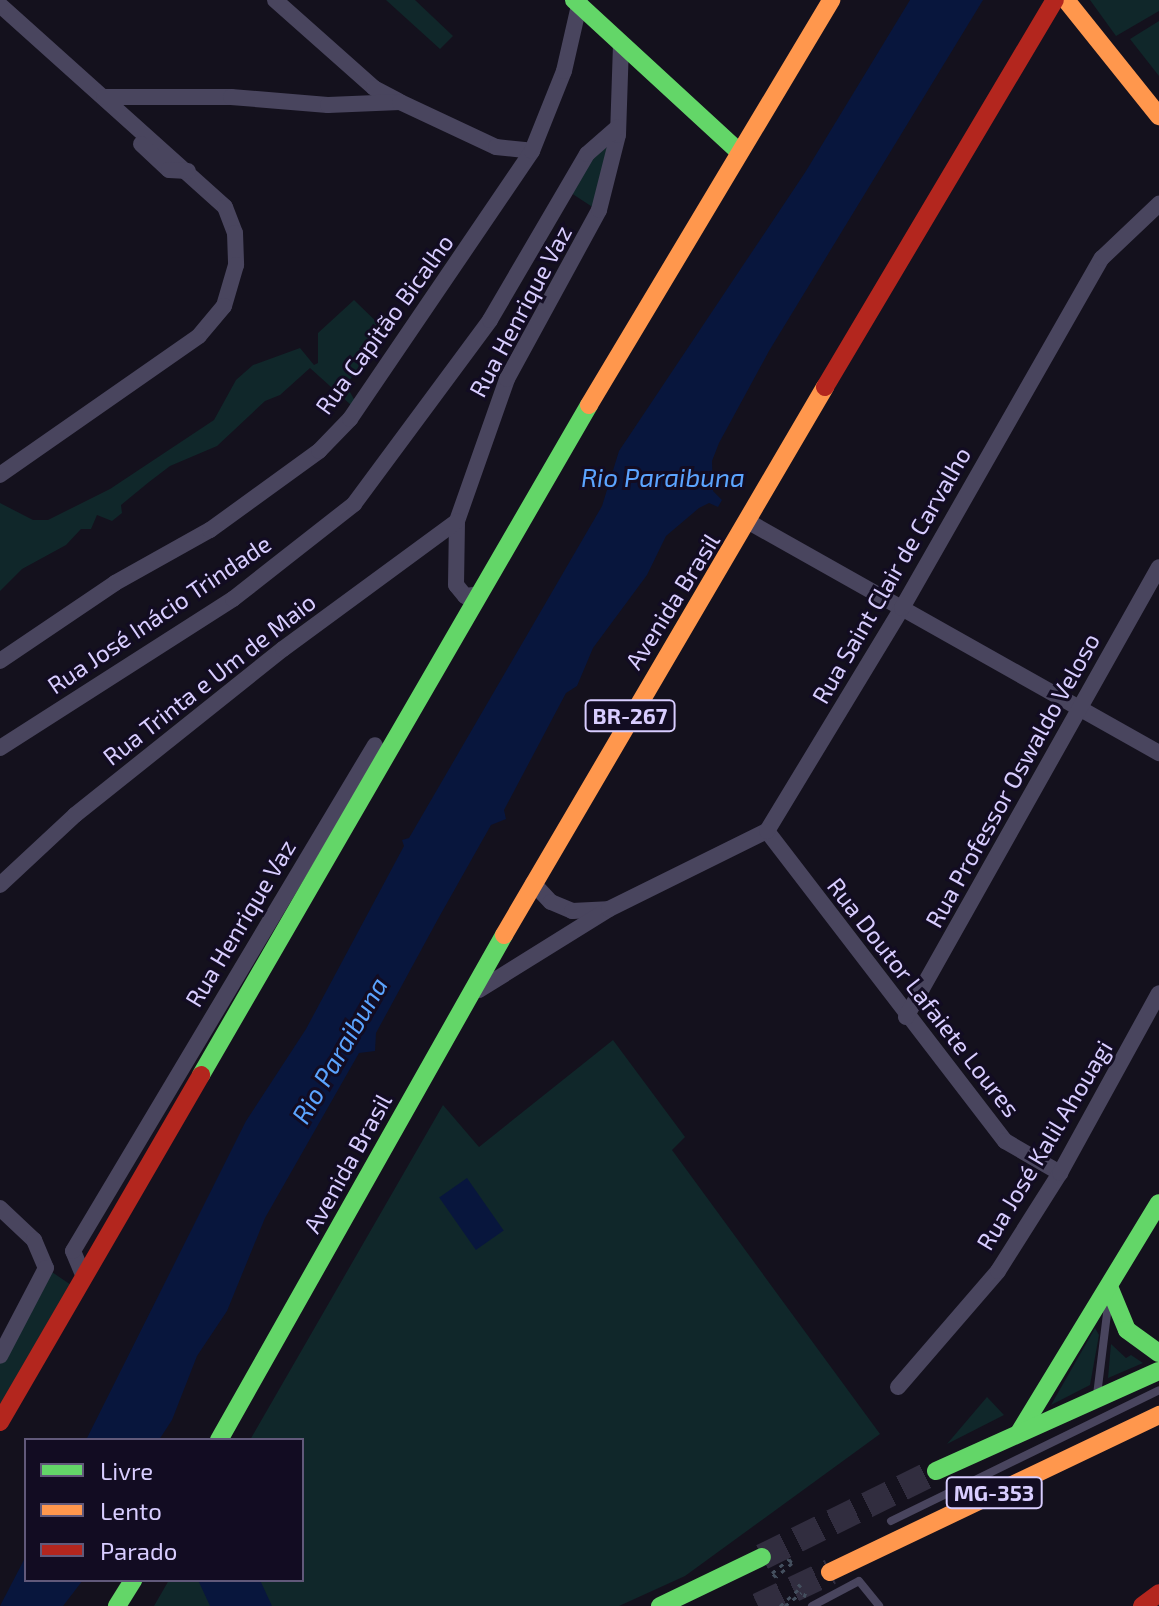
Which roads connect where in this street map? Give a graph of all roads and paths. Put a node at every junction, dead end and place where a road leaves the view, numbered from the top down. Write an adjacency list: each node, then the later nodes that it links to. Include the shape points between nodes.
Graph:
1 (275, 0): 9 (street, via 374,88)
2 (831, 0): 12 (main road)
3 (1055, 0): 17 (main road, Avenida Brasil / BR-267)
4 (1066, 0): 10 (main road)
5 (579, 3): 7 (main road); 13 (street, Rua Capitão Bicalho)
6 (0, 5): 8 (street)
7 (621, 43): 11 (street, Rua Henrique Vaz); 12 (main road)
8 (104, 97): 9 (street, via 231,97 328,105); 15 (street, via 113,119 169,170 188,171 225,207 235,233 236,265 224,306 199,336)
9 (400, 102): 13 (street, via 496,147)
10 (1159, 116)
11 (618, 127): 16 (street, Rua Henrique Vaz, via 599,210 507,379); 24 (street, Rua José Inácio Trindade, via 587,154 490,320 354,504 233,599)
12 (737, 150): 19 (main road)
13 (532, 151): 22 (street, Rua Capitão Bicalho, via 350,419 319,451 210,530 115,583)
14 (1159, 204): 21 (street, Rua Saint Clair de Carvalho, via 1102,258)
15 (0, 475)
16 (457, 521): 20 (street, Rua Henrique Vaz, via 452,553 456,585); 28 (street, Rua Trinta e Um de Maio, via 258,668 75,815)
17 (749, 522): 21 (street); 27 (main road, Avenida Brasil / BR-267)
18 (1159, 567): 23 (street, Rua Professor Oswaldo Veloso)
19 (485, 592): 20 (street); 36 (main road)
20 (465, 596): 36 (street, Rua Henrique Vaz, via 73,1251)
21 (902, 608): 23 (street); 26 (street, Rua Saint Clair de Carvalho)
22 (0, 661)
23 (1082, 707): 25 (street); 32 (street, Rua Professor Oswaldo Veloso)
24 (0, 748)
25 (1159, 753)
26 (767, 831): 29 (street); 32 (street, Rua Doutor Lafaiete Loures)
27 (533, 883): 29 (street, via 551,902 572,911); 31 (main road, Avenida Brasil / BR-267)
28 (0, 885)
29 (609, 909): 31 (street)
30 (1159, 993): 33 (street, Rua José Kalil Ahouagi)
31 (467, 997): 48 (main road, Avenida Brasil / BR-267)
32 (906, 1017): 33 (street, Rua Doutor Lafaiete Loures, via 1005,1141)
33 (1060, 1173): 41 (street, Rua José Kalil Ahouagi, via 998,1271)
34 (1159, 1203): 37 (main road)
35 (0, 1208): 39 (street, via 43,1254 42,1285)
36 (84, 1277): 45 (main road)
37 (1110, 1289): 38 (main road, via 1118,1319); 43 (lane); 47 (main road)
38 (1159, 1353)
39 (0, 1356)
40 (1159, 1371): 43 (main road)
41 (898, 1387)
42 (1159, 1390): 46 (lane)
43 (1097, 1397): 46 (lane); 47 (main road)
44 (1159, 1415): 52 (main road, MG-353)
45 (0, 1422)
46 (1077, 1430): 50 (lane)
47 (1019, 1433): 49 (main road)
48 (220, 1438)
49 (936, 1471)
50 (891, 1521)
51 (762, 1557): 58 (main road)
52 (830, 1572)
53 (132, 1582): 57 (main road)
54 (796, 1582): 59 (path, via 801,1587)
55 (801, 1593): 59 (path)
56 (1159, 1593): 62 (main road)
57 (117, 1606)
58 (660, 1606)
59 (783, 1606)
60 (812, 1606): 61 (lane, via 859,1581)
61 (879, 1606)
62 (1142, 1606)

